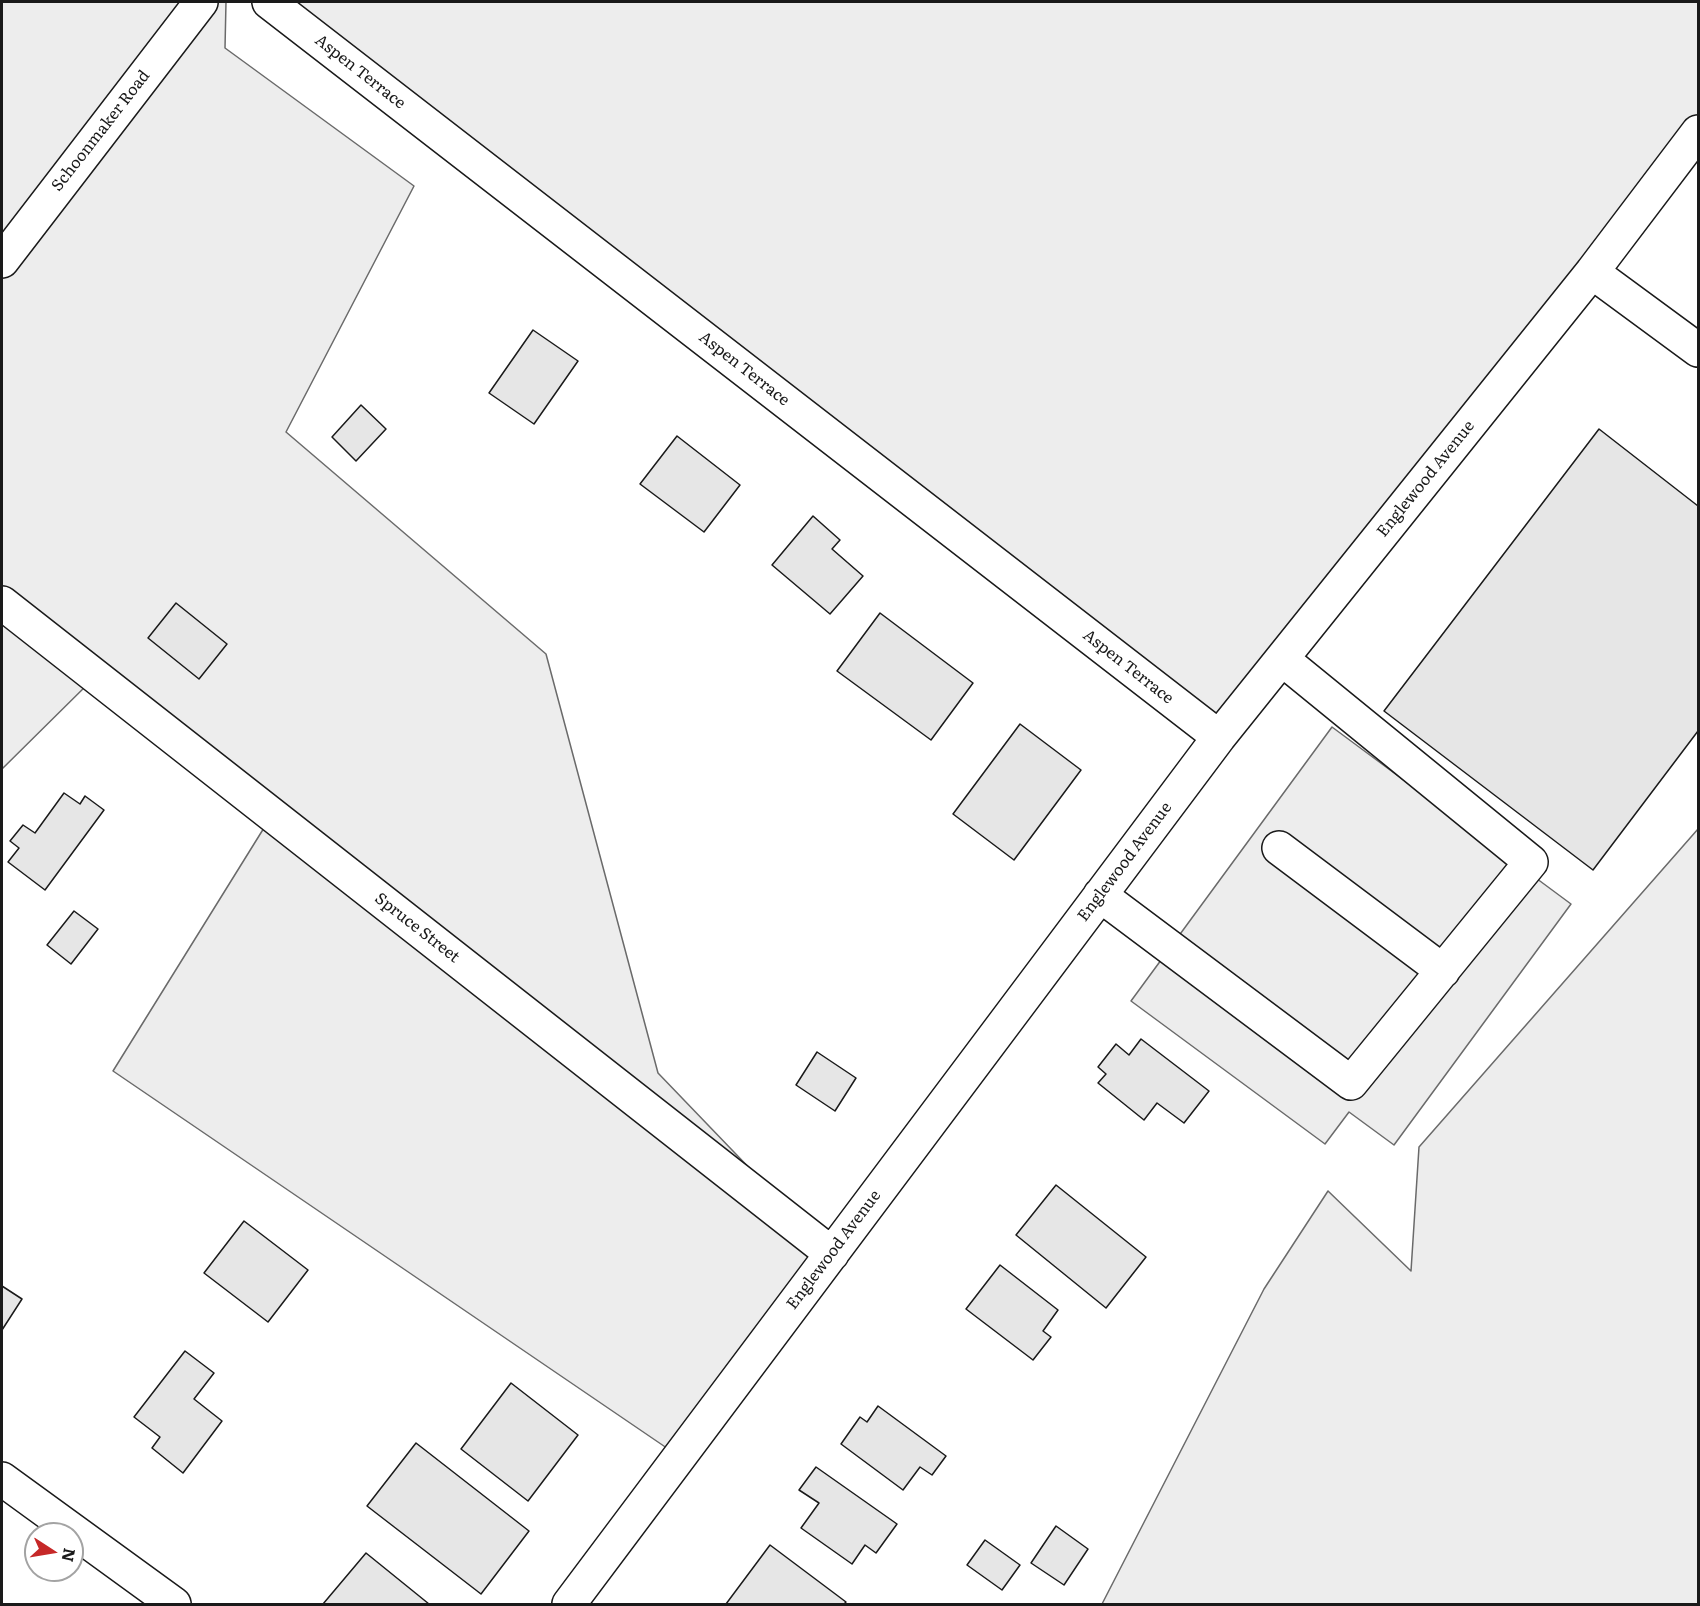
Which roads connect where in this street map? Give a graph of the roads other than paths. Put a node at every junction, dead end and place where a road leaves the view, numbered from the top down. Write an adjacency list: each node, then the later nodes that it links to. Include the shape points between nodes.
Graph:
1 (201, 2): 4 (street, Schoonmaker Road)
2 (269, 2): 9 (street, Aspen Terrace)
3 (1698, 132): 5 (street, Englewood Avenue)
4 (2, 261)
5 (1592, 272): 6 (street); 8 (street, Englewood Avenue)
6 (1698, 351)
7 (2, 603): 13 (street, Spruce Street)
8 (1282, 659): 9 (street, Englewood Avenue); 12 (street, via 1531,862)
9 (1219, 737): 11 (street, Englewood Avenue)
10 (1279, 848): 12 (street)
11 (1100, 895): 12 (street, via 1351,1083); 13 (street, Englewood Avenue)
12 (1443, 971)
13 (832, 1254): 16 (street, Englewood Avenue)
14 (2, 1479): 15 (street)
15 (174, 1605)
16 (569, 1605)

